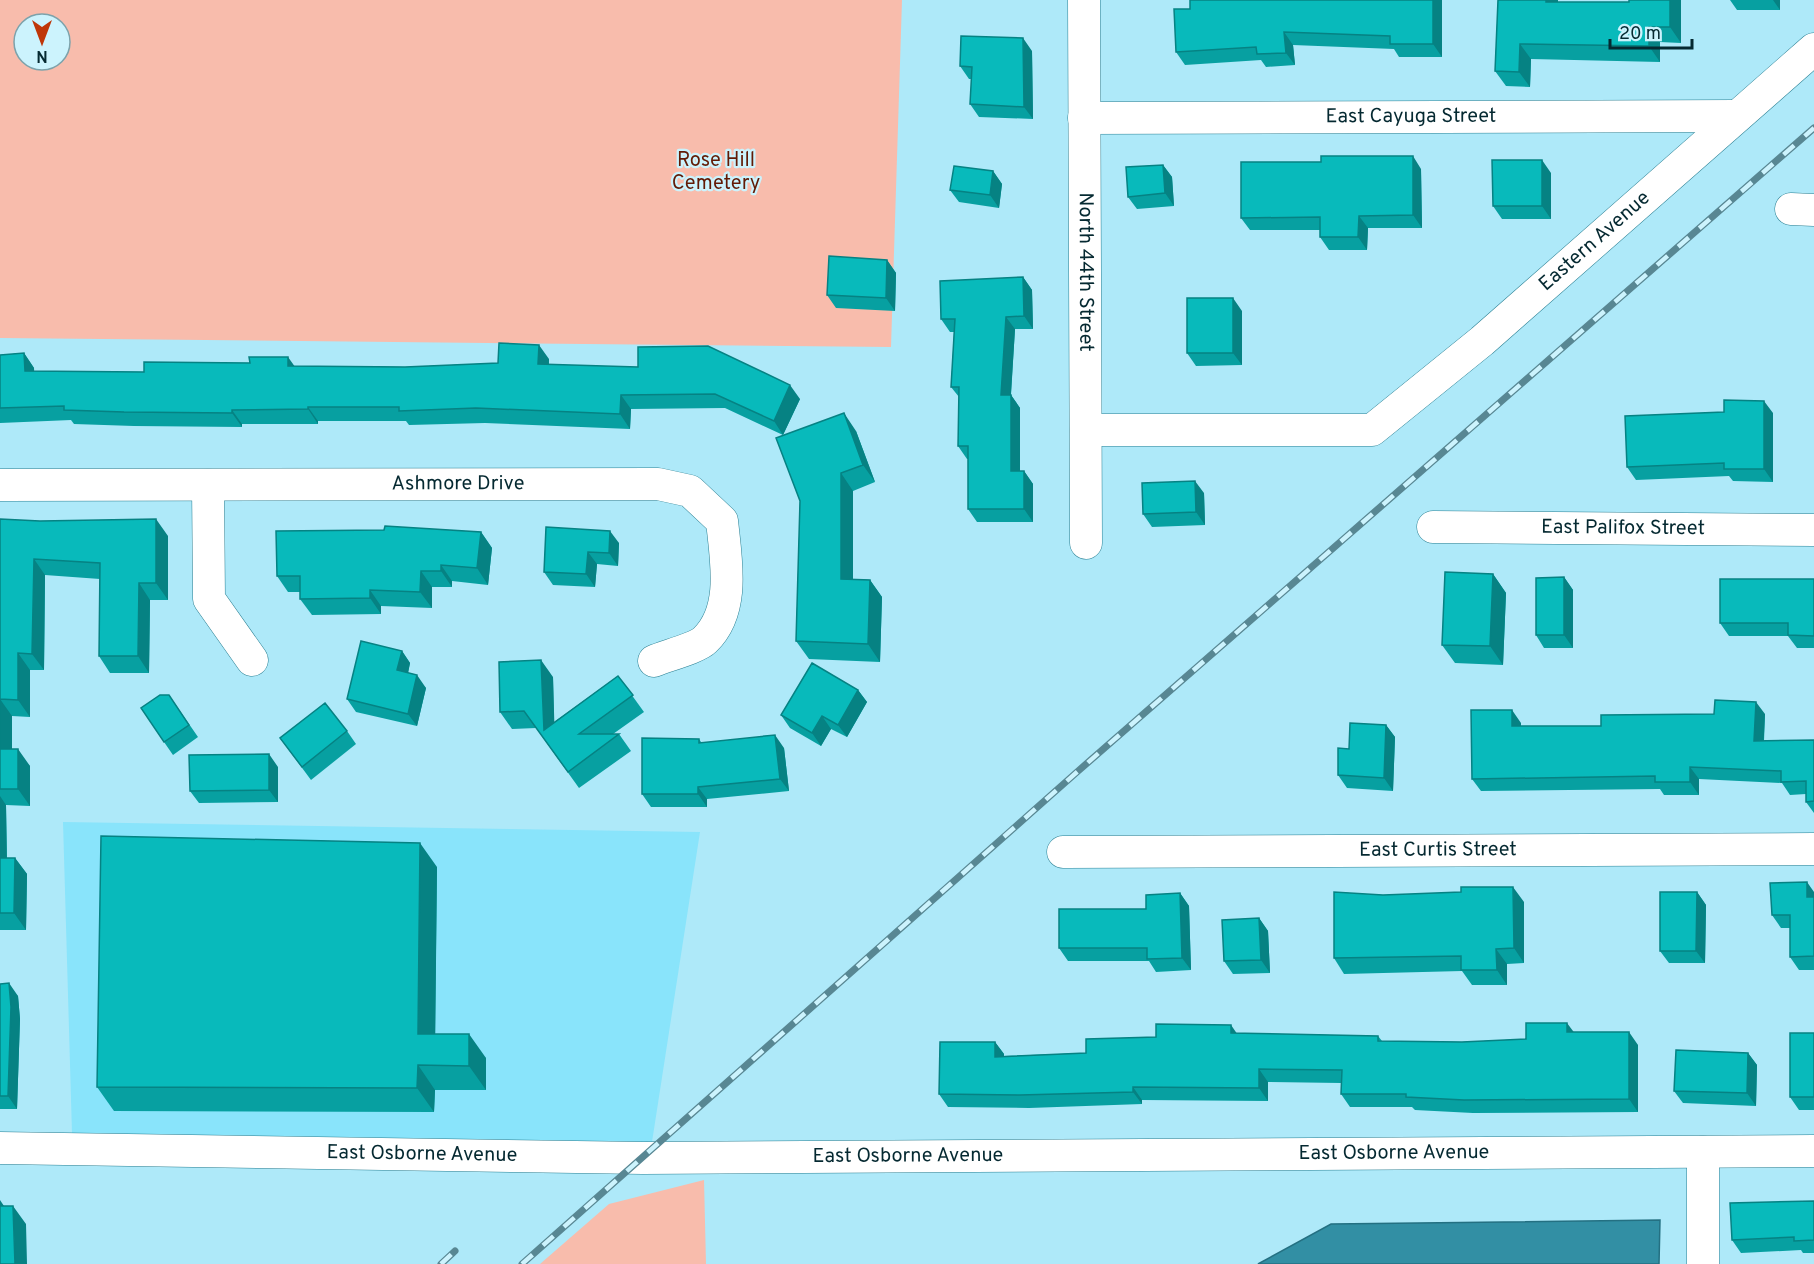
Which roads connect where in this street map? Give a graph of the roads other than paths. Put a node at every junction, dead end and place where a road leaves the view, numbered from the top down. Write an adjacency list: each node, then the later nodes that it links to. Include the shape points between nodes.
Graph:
1 (1084, 0): 4 (street, North 44th Street)
2 (1814, 49): 3 (street, Eastern Avenue)
3 (1737, 116): 4 (street, East Cayuga Street); 5 (street, Eastern Avenue, via 1482,340 1372,430)
4 (1084, 118): 5 (street, North 44th Street)
5 (1086, 430): 10 (street, North 44th Street)
6 (0, 485): 7 (street, Ashmore Drive)
7 (208, 486): 11 (street, via 209,599); 12 (street, Ashmore Drive, via 658,484 690,490 722,521 727,564 725,608 704,641)
8 (1433, 527): 9 (street, East Palifox Street)
9 (1814, 530)
10 (1086, 543)
11 (252, 660)
12 (654, 661)
13 (1814, 849): 14 (street, East Curtis Street)
14 (1063, 852)
15 (0, 1148): 17 (street, East Osborne Avenue, via 643,1158)
16 (1814, 1151): 17 (street, East Osborne Avenue)
17 (1703, 1152): 18 (street)
18 (1703, 1264)

